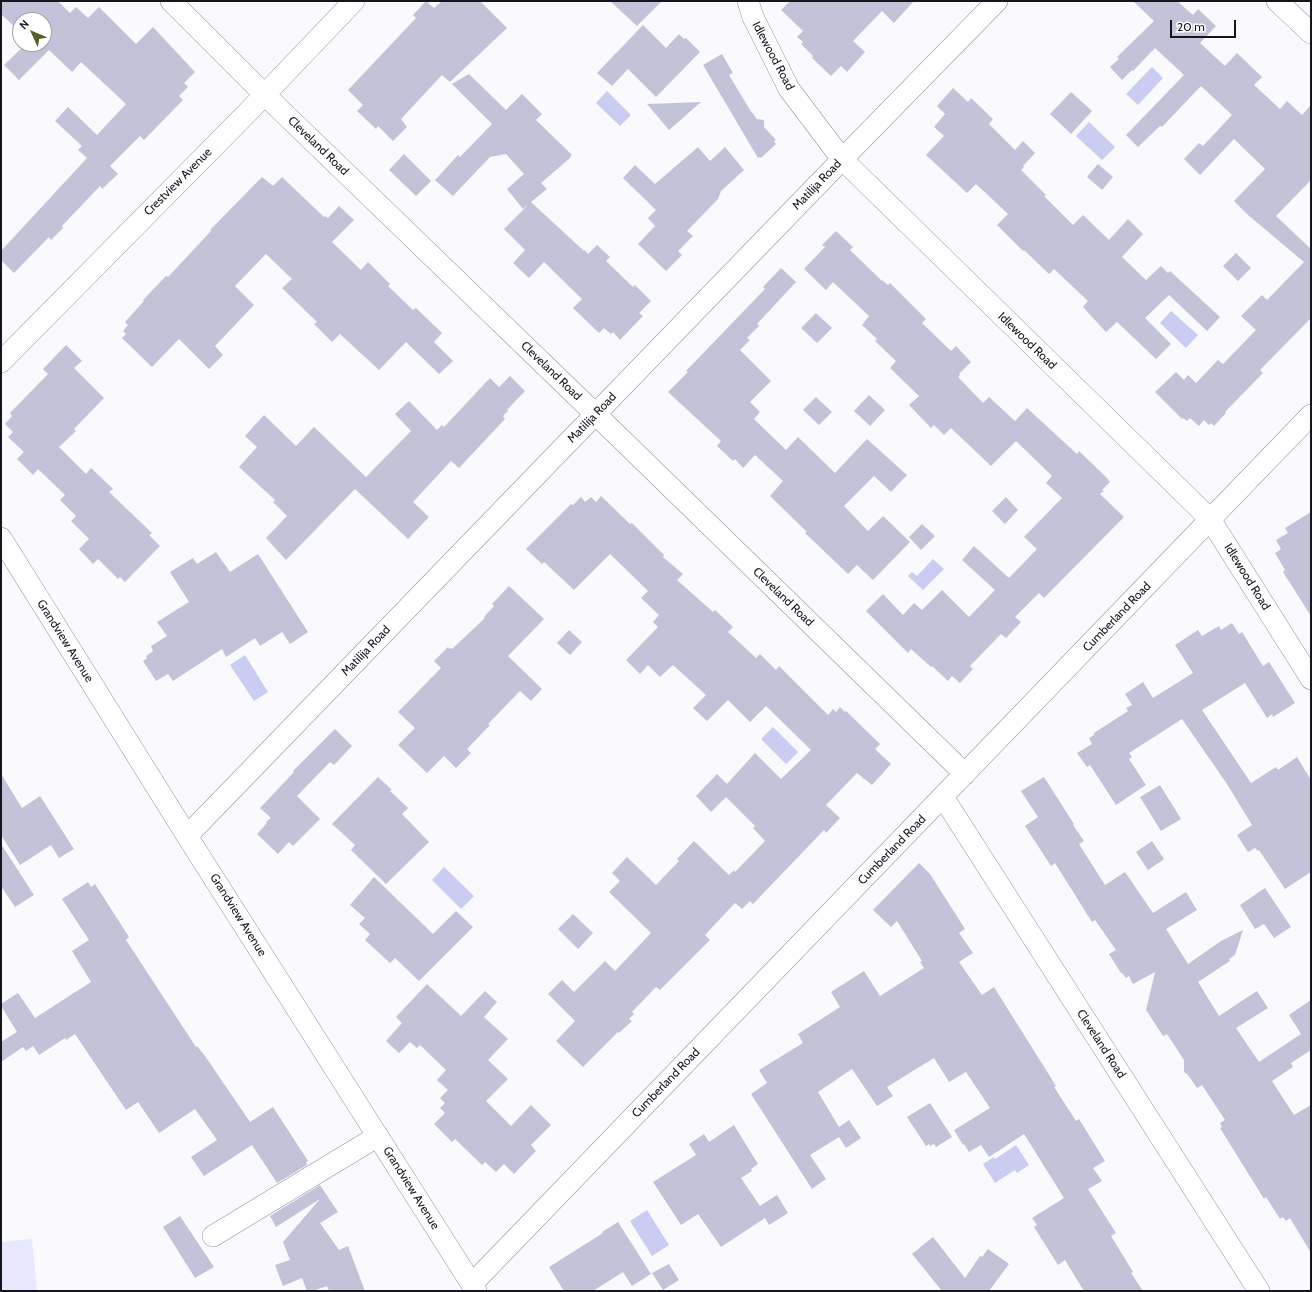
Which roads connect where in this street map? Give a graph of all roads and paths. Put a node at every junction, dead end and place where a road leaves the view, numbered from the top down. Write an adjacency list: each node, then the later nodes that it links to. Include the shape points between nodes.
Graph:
1 (171, 1): 7 (street, Cleveland Road)
2 (354, 1): 7 (street, Crestview Avenue)
3 (748, 1): 8 (street, Idlewood Road, via 753,17 789,88)
4 (997, 1): 8 (street, Matilija Road)
5 (1277, 1): 6 (street)
6 (1311, 33)
7 (264, 94): 9 (street, Crestview Avenue); 10 (street, Cleveland Road)
8 (842, 159): 10 (street, Matilija Road); 12 (street, Idlewood Road)
9 (1, 362)
10 (596, 414): 15 (street, Cleveland Road); 17 (street, Matilija Road)
11 (1311, 415): 12 (street, Cumberland Road)
12 (1210, 519): 14 (street, Idlewood Road); 15 (street, Cumberland Road)
13 (1, 538): 17 (street, Grandview Avenue)
14 (1311, 679)
15 (965, 774): 16 (street, Cumberland Road)
16 (943, 797): 20 (street, Cumberland Road); 21 (street, Cleveland Road)
17 (187, 836): 18 (street, Grandview Avenue)
18 (378, 1136): 19 (street); 20 (street, Grandview Avenue)
19 (213, 1236)
20 (474, 1288)
21 (1259, 1291)

